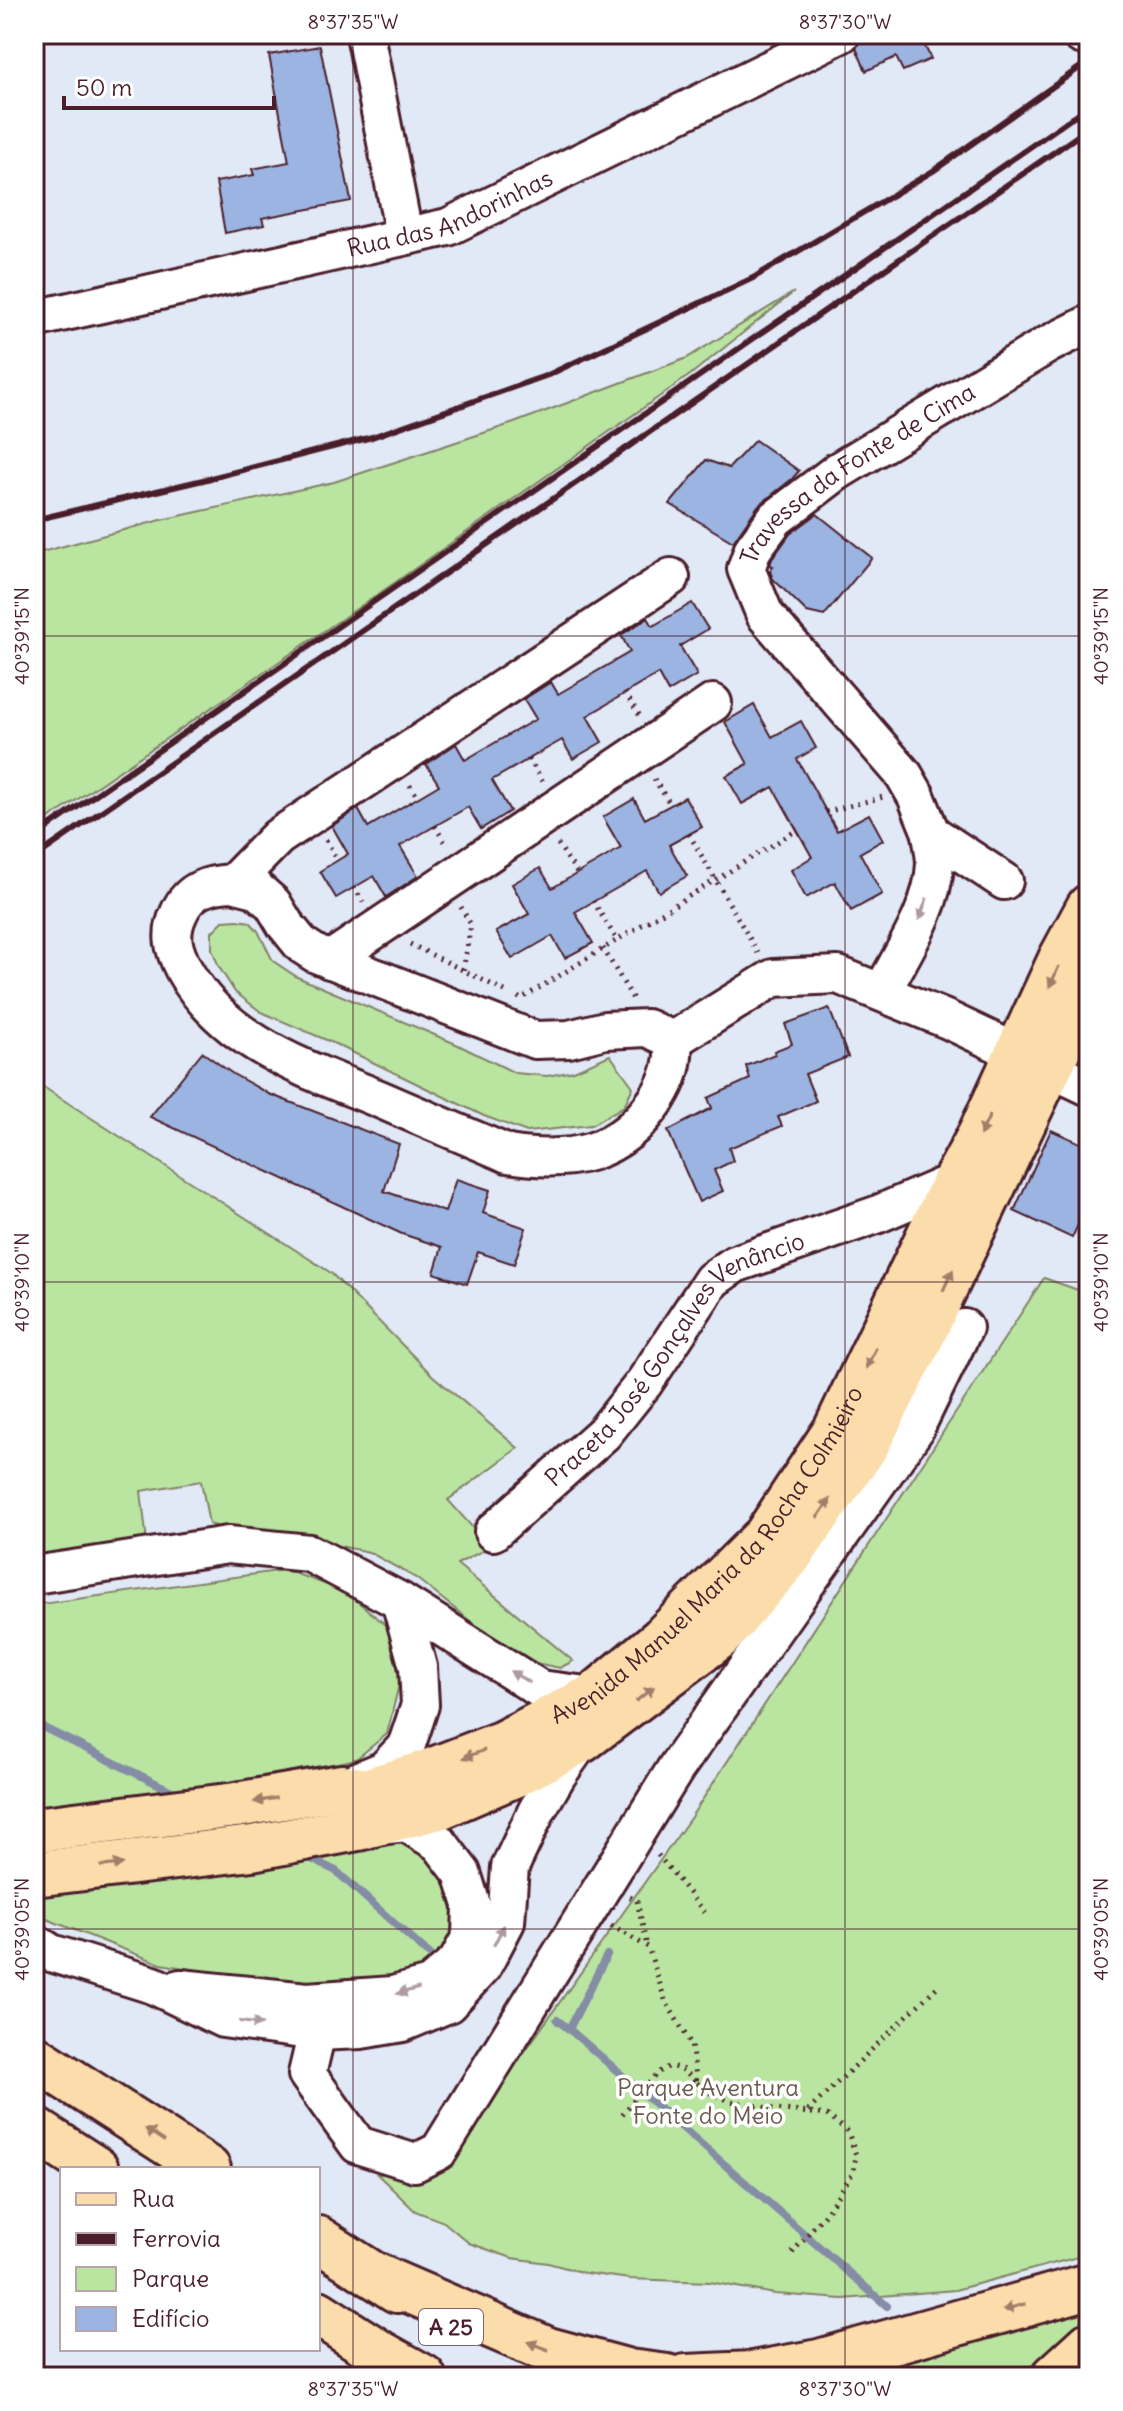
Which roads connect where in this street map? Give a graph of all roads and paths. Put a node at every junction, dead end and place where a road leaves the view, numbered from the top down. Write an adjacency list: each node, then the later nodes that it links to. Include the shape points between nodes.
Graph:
1 (365, 34): 3 (street)
2 (841, 34): 3 (street, Rua das Andorinhas, via 448,227)
3 (404, 235): 4 (street, Rua das Andorinhas)
4 (34, 319)
5 (1089, 324): 8 (street, Travessa da Fonte de Cima, via 838,471 775,519 753,549 746,569 765,615)
6 (671, 577): 16 (street, via 278,837)
7 (713, 703): 15 (street)
8 (913, 789): 9 (path); 11 (street, Travessa da Fonte de Cima)
9 (826, 812)
10 (797, 830): 13 (path)
11 (931, 833): 14 (street); 26 (street, Travessa da Fonte de Cima, one-way to 26, via 932,884)
12 (689, 834): 13 (path)
13 (715, 879): 20 (path); 24 (path)
14 (1004, 881)
15 (446, 882): 19 (street); 23 (path, via 471,925)
16 (233, 883): 22 (street, via 256,889 302,945); 28 (street, via 193,892 172,928 180,962 210,1008 285,1059 508,1154 542,1159 574,1155 607,1146 631,1132 661,1093 675,1060)
17 (593, 901): 20 (path)
18 (1089, 907): 29 (main road, Avenida Manuel Maria da Rocha Colmieiro, one-way to 29, via 1061,959)
19 (378, 928): 22 (street); 23 (path)
20 (617, 940): 21 (path)
21 (603, 948): 23 (path, via 521,999); 27 (path)
22 (330, 960): 28 (street, via 535,1040 647,1028)
23 (463, 970)
24 (773, 978): 26 (street, via 838,975); 28 (street)
25 (1089, 984): 29 (main road, Avenida Manuel Maria da Rocha Colmieiro)
26 (882, 992): 29 (street)
27 (638, 1010)
28 (673, 1040)
29 (1057, 1072): 30 (main road, Avenida Manuel Maria da Rocha Colmieiro, one-way to 30); 38 (main road, Avenida Manuel Maria da Rocha Colmieiro, one-way to 29, via 719,1637 798,1545 866,1446)
30 (955, 1181): 31 (street, Praceta José Gonçalves Venâncio); 32 (main road, Avenida Manuel Maria da Rocha Colmieiro)
31 (876, 1215): 32 (street); 34 (street, Praceta José Gonçalves Venâncio, via 735,1264 712,1280 604,1433)
32 (921, 1256): 37 (main road, Avenida Manuel Maria da Rocha Colmieiro, one-way to 37, via 836,1430 766,1536 683,1621)
33 (964, 1328): 42 (street, via 914,1431)
34 (493, 1532)
35 (34, 1575): 36 (street, via 228,1545 309,1553)
36 (400, 1601): 37 (street, one-way to 36, via 540,1689); 39 (street, via 418,1667 420,1705 406,1747 384,1770)
37 (594, 1696): 39 (main road, Avenida Manuel Maria da Rocha Colmieiro, one-way to 39, via 503,1743 428,1772 365,1791)
38 (582, 1740): 40 (main road, Avenida Manuel Maria da Rocha Colmieiro, via 439,1807); 51 (street, one-way to 38, via 403,2023 448,2004 483,1966 506,1922 510,1867 537,1810)
39 (342, 1787): 41 (main road, Avenida Manuel Maria da Rocha Colmieiro, one-way to 41)
40 (358, 1828): 43 (main road, Avenida Manuel Maria da Rocha Colmieiro, one-way to 40, via 252,1848); 50 (street, one-way to 50, via 406,1823 439,1843 462,1873 472,1905 471,1936 457,1962 430,1985 393,1995 307,2001)
41 (34, 1830)
42 (637, 1830): 44 (street); 46 (path)
43 (34, 1874)
44 (605, 1882): 45 (street); 48 (path, via 637,1901)
45 (586, 1912): 48 (path); 51 (street, via 439,2151 415,2163 358,2145 307,2074)
46 (705, 1913)
47 (34, 1942): 50 (street, via 51,1953)
48 (648, 1947): 53 (path, via 665,2000 691,2044)
49 (940, 1984): 54 (path)
50 (153, 1985): 51 (street, one-way to 51, via 223,2019)
51 (317, 2032)
52 (34, 2057): 58 (main road, one-way to 52)
53 (697, 2083): 54 (path, via 730,2101); 55 (path, via 684,2070 670,2066 657,2073)
54 (807, 2112): 60 (path, via 827,2115 848,2132 856,2155 853,2173)
55 (619, 2118)
56 (34, 2129): 57 (main road)
57 (93, 2167)
58 (205, 2167)
59 (320, 2240): 61 (main road, A 25)
60 (789, 2257)
61 (374, 2275): 67 (main road, A 25); 68 (main road, one-way to 61, via 548,2350)
62 (1089, 2286): 69 (main road, one-way to 69, via 819,2362 753,2374)
63 (320, 2314): 65 (main road, A 25)
64 (1089, 2345): 70 (main road)
65 (390, 2365): 66 (main road, A 25)
66 (423, 2377)
67 (529, 2377)
68 (668, 2377)
69 (686, 2377)
70 (1054, 2377)

